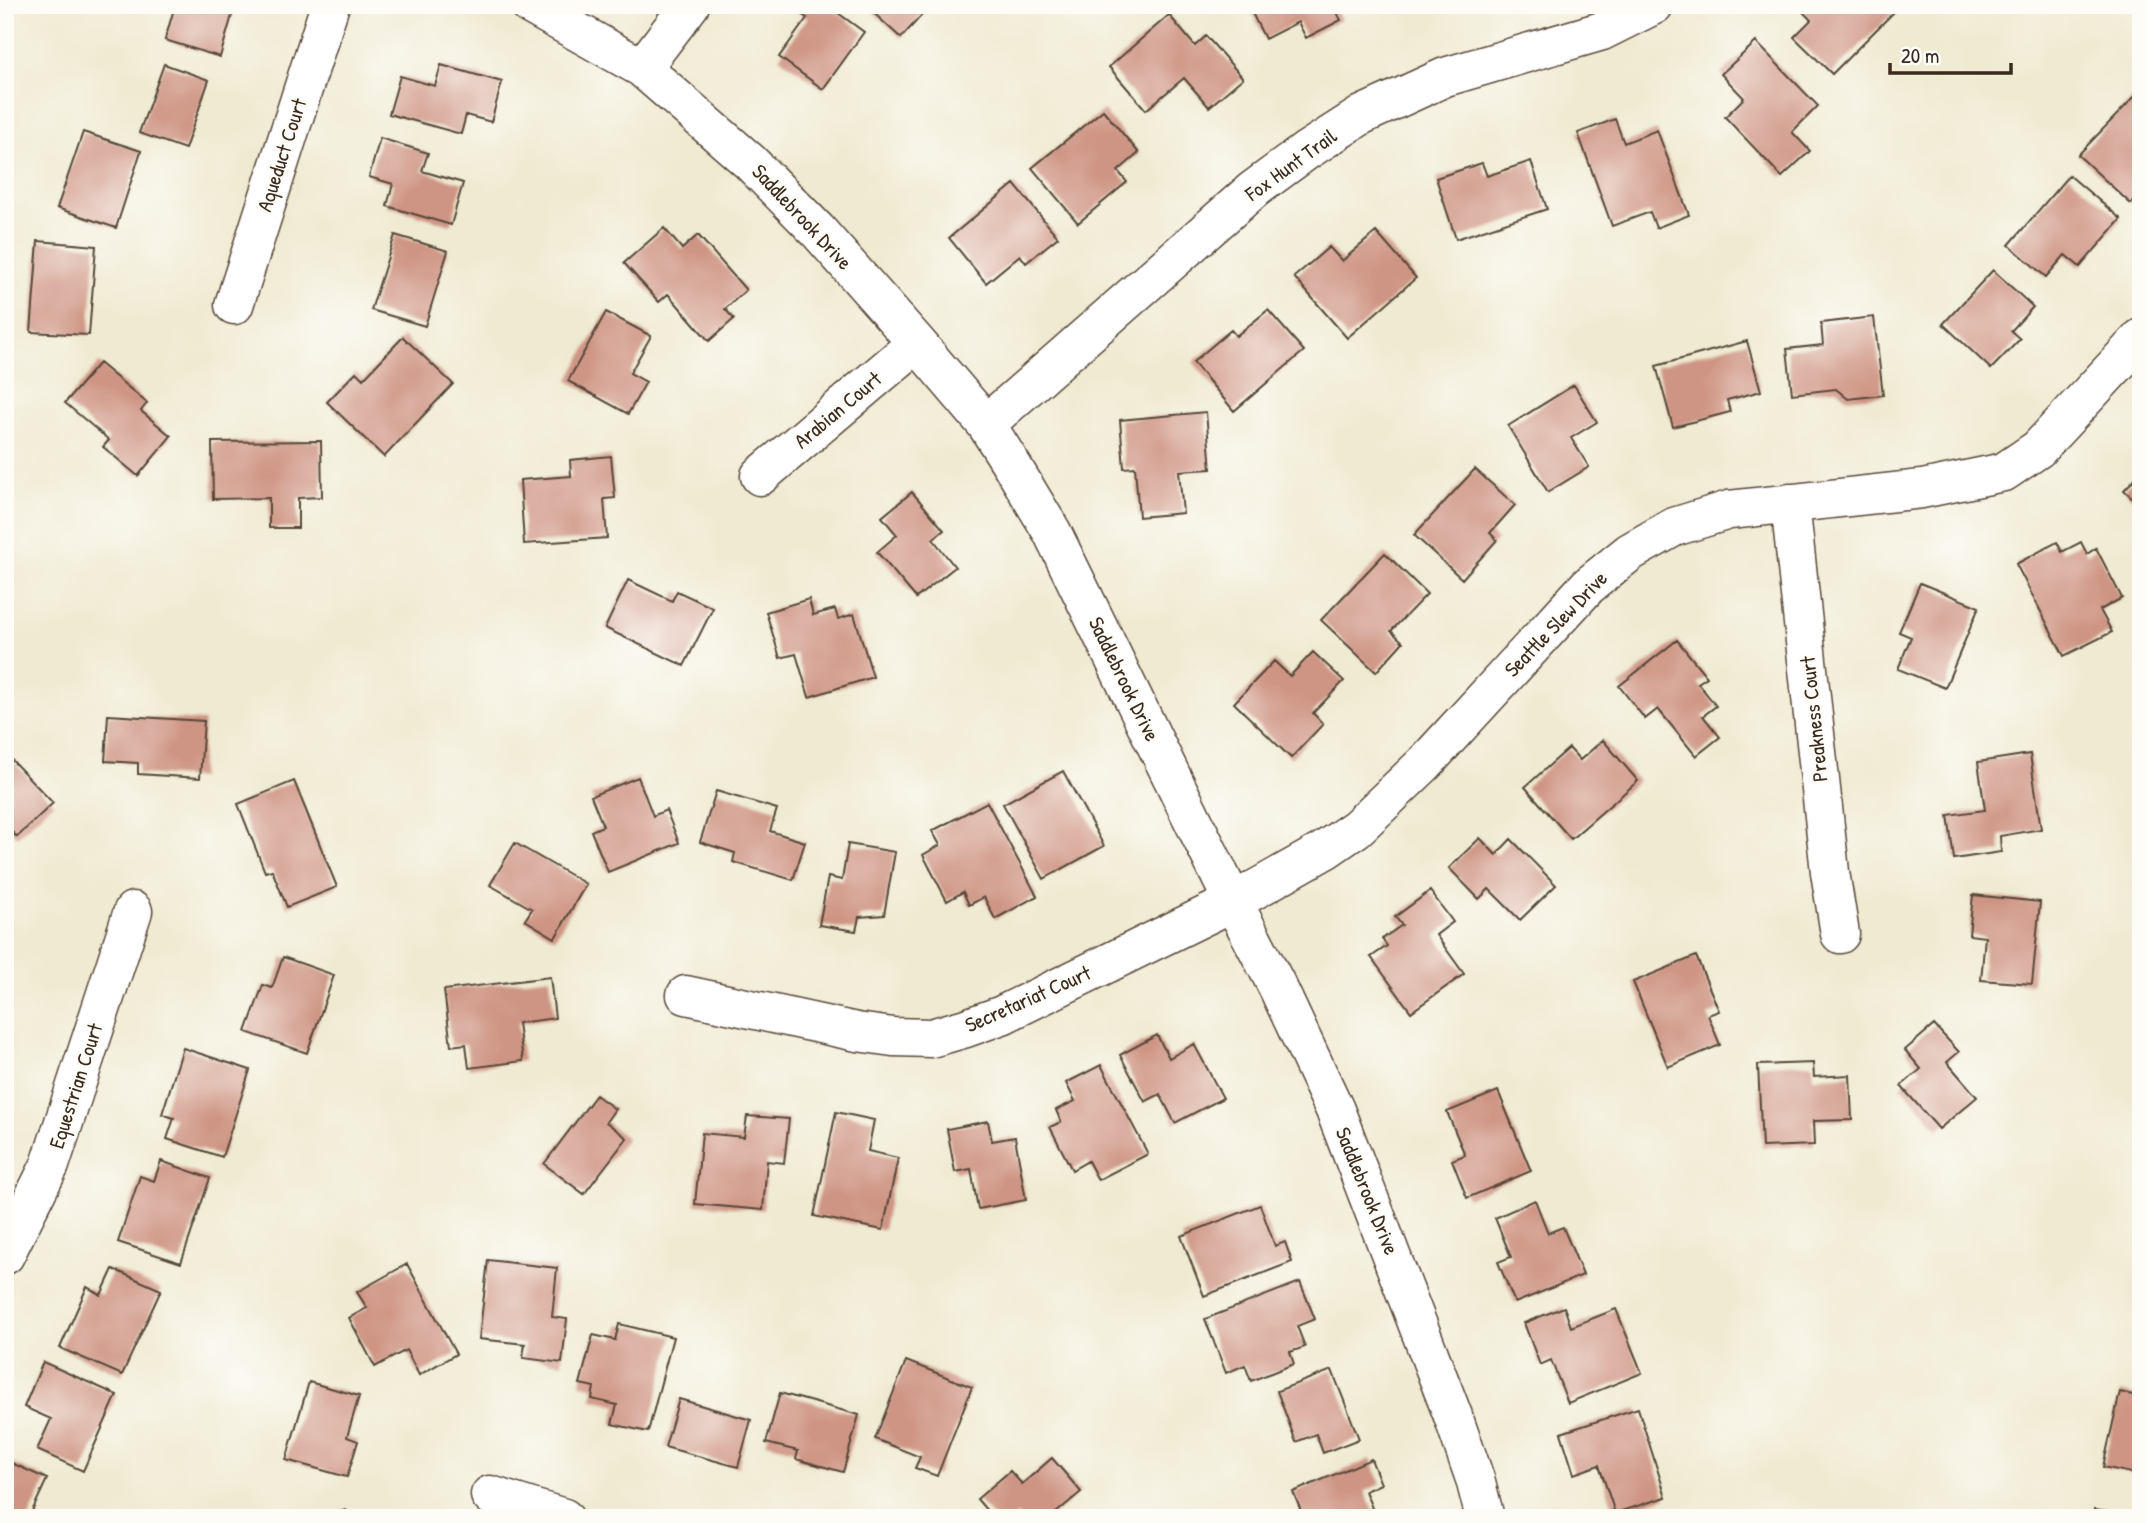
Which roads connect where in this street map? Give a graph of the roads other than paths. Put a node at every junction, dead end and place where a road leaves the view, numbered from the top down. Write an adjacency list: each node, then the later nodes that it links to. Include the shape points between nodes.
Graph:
1 (331, 5): 6 (street, Aqueduct Court)
2 (530, 5): 5 (street, Saddlebrook Drive)
3 (690, 5): 5 (street)
4 (1654, 5): 9 (street, Fox Hunt Trail, via 1602,31 1445,77 1363,115 1253,190)
5 (642, 68): 8 (street, Saddlebrook Drive, via 750,162)
6 (234, 305)
7 (2141, 338): 11 (street, Seattle Slew Drive, via 2038,449 2004,472 1922,489)
8 (917, 343): 9 (street, Saddlebrook Drive); 10 (street, Arabian Court)
9 (986, 424): 12 (street, Saddlebrook Drive, via 1052,532)
10 (760, 476)
11 (1790, 503): 12 (street, Seattle Slew Drive, via 1729,510 1674,527 1630,552 1588,586 1425,763 1357,828); 14 (street, Preakness Court)
12 (1233, 902): 15 (street, Secretariat Court, via 1002,1015 931,1038 857,1031); 19 (street, Saddlebrook Drive, via 1335,1110 1453,1416)
13 (133, 911): 16 (street, Equestrian Court, via 50,1166)
14 (1840, 934)
15 (686, 995)
16 (5, 1255)
17 (490, 1496): 18 (street)
18 (564, 1518)
19 (1485, 1518)

